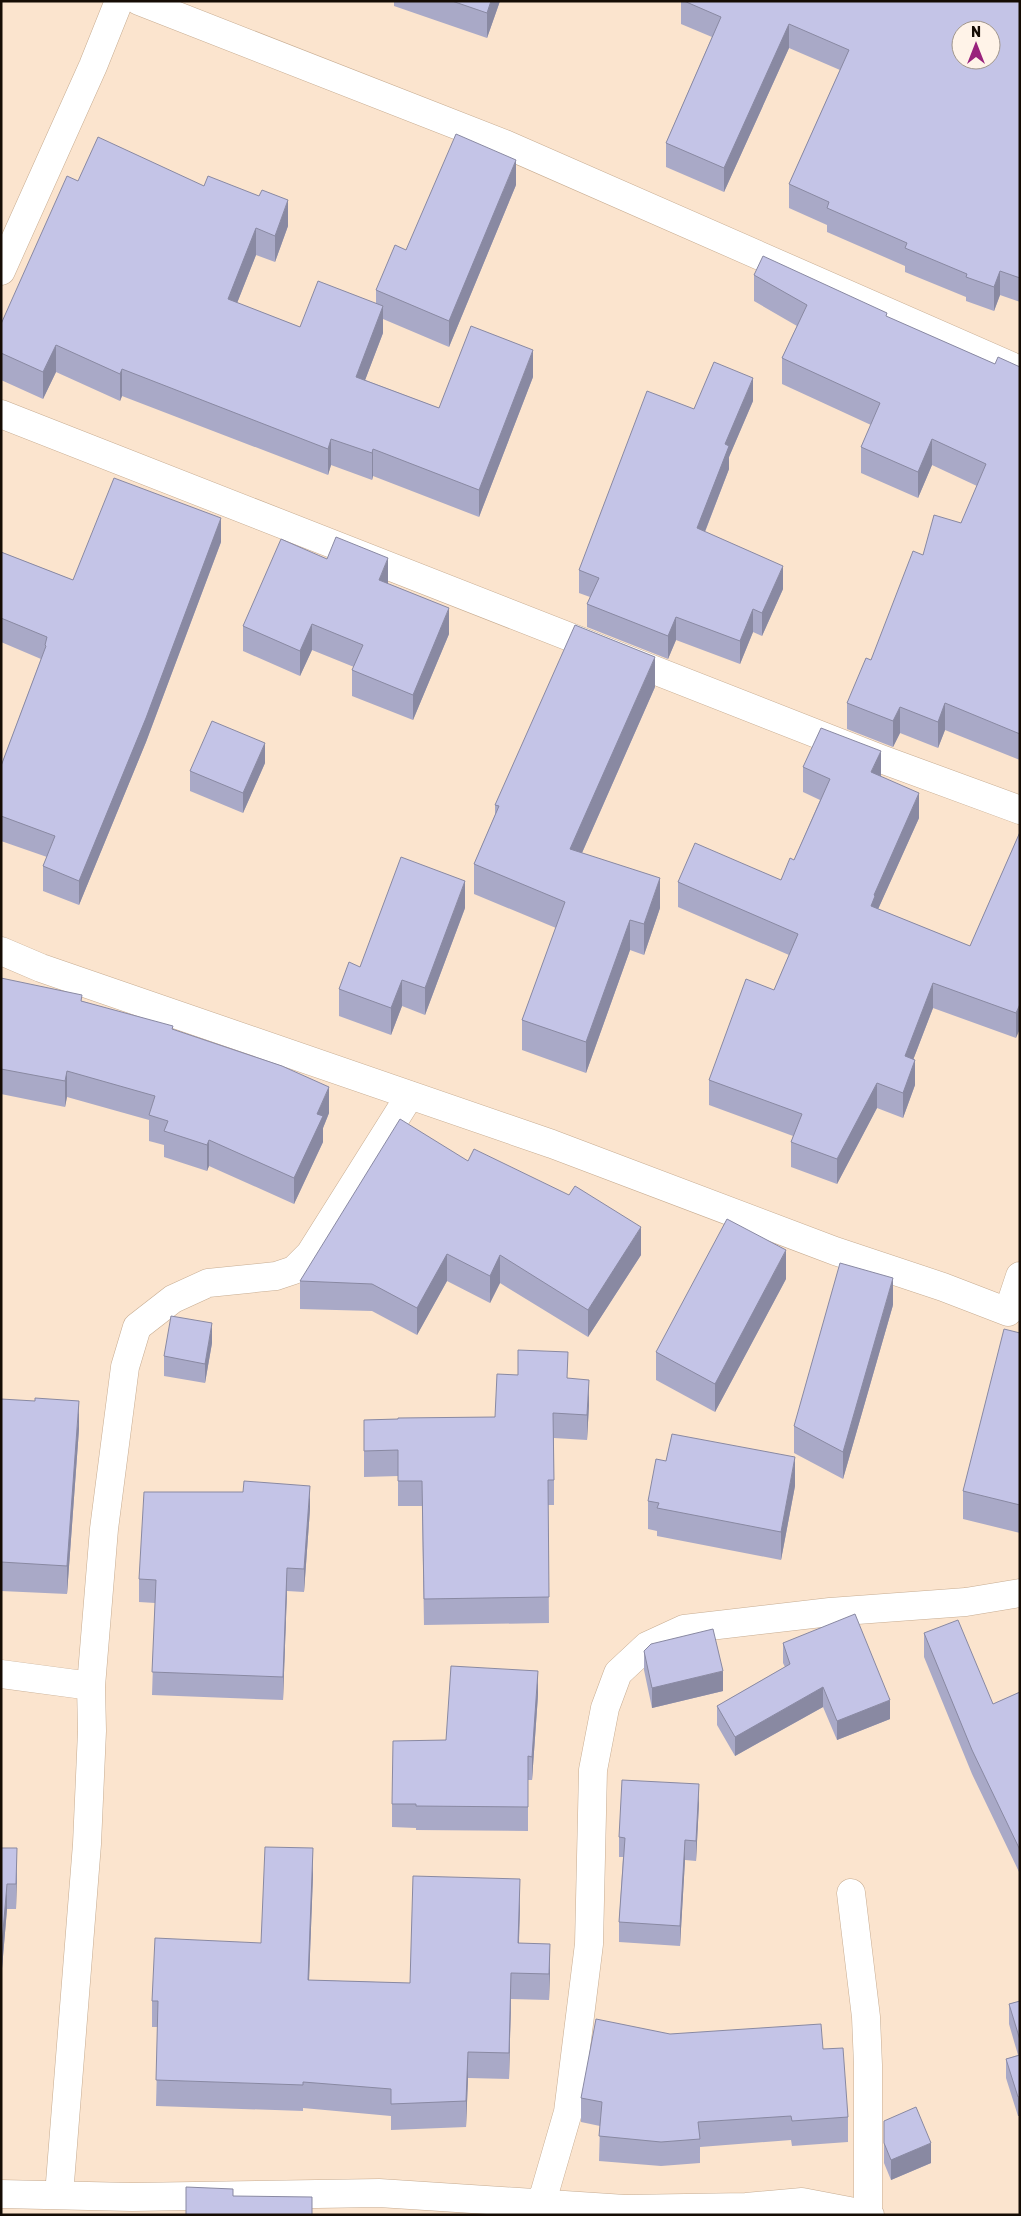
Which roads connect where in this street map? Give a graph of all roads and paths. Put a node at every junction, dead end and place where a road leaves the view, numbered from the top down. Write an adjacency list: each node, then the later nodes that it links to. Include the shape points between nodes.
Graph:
1 (119, 1): 3 (street)
2 (139, 1): 4 (street, via 505,144)
3 (1, 271)
4 (1020, 370)
5 (1, 414): 6 (street, via 881,759)
6 (1020, 810)
7 (1, 952): 8 (street)
8 (410, 1095): 10 (street, via 552,1144); 13 (street, via 310,1254 294,1270 276,1276 208,1283 173,1299 137,1327 125,1367 105,1520)
9 (1020, 1276): 10 (street)
10 (1014, 1315)
11 (1020, 1593): 18 (street, via 966,1602 830,1612 684,1629 647,1646 618,1672 605,1708 593,1770 589,1944 568,2112)
12 (1, 1674): 13 (street)
13 (91, 1686): 16 (street, via 87,1844)
14 (851, 1893): 20 (street, via 866,2017)
15 (1, 2194): 16 (street)
16 (59, 2195): 19 (street)
17 (378, 2204): 18 (street); 19 (street)
18 (542, 2204): 20 (street, via 625,2209 746,2207 802,2202)
19 (132, 2206)
20 (869, 2214)

